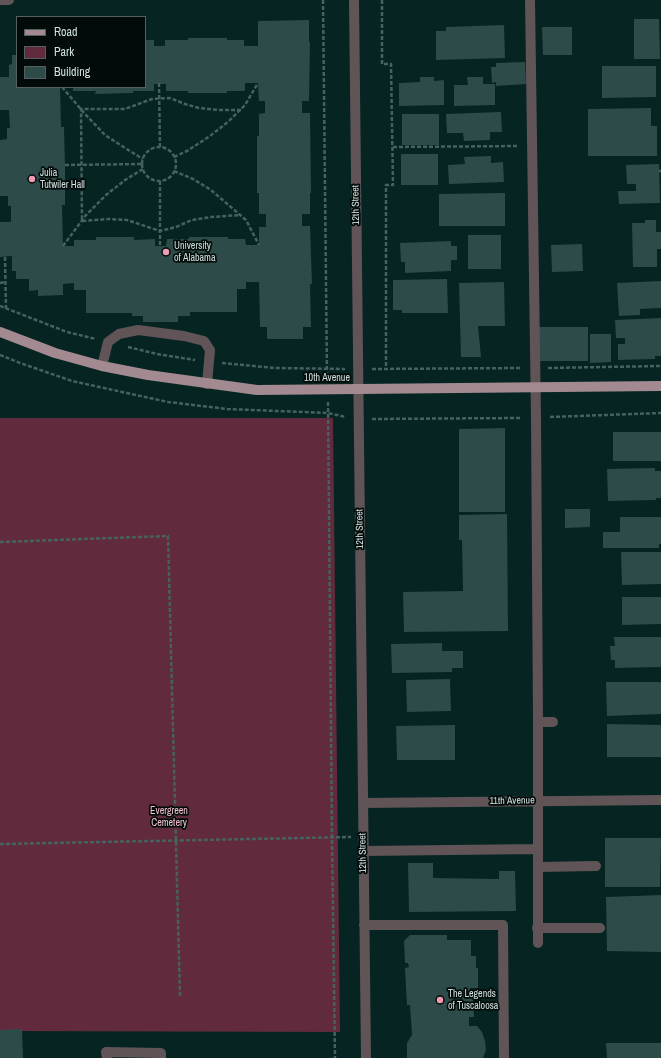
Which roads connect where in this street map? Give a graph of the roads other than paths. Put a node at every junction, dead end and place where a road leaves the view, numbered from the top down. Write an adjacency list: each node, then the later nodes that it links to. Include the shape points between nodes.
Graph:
1 (0, 0): 2 (street)
2 (9, 0)
3 (354, 0): 10 (street, 12th Street)
4 (530, 0): 9 (street)
5 (0, 332): 6 (main road, 10th Avenue, via 55,353)
6 (102, 366): 7 (main road, 10th Avenue); 7 (street, via 108,342 119,334 138,330 184,336 204,341 210,350)
7 (207, 384): 10 (main road, 10th Avenue, via 258,390)
8 (661, 386): 9 (main road, 10th Avenue)
9 (535, 388): 10 (main road, 10th Avenue); 11 (street)
10 (358, 390): 15 (street, 12th Street)
11 (538, 722): 12 (street); 14 (street)
12 (552, 722)
13 (661, 800): 14 (street, 11th Avenue)
14 (538, 801): 15 (street, 11th Avenue); 16 (street)
15 (363, 803): 17 (street, 12th Street)
16 (538, 849): 17 (street); 19 (street)
17 (363, 851): 20 (street, 12th Street)
18 (596, 866): 19 (street)
19 (538, 867): 21 (street)
20 (364, 925): 26 (street, 12th Street); 27 (street, via 503,925)
21 (537, 928): 22 (street); 23 (street)
22 (600, 928)
23 (538, 943)
24 (106, 1058): 25 (street, via 106,1052 161,1053)
25 (161, 1058)
26 (366, 1058)
27 (504, 1058)

